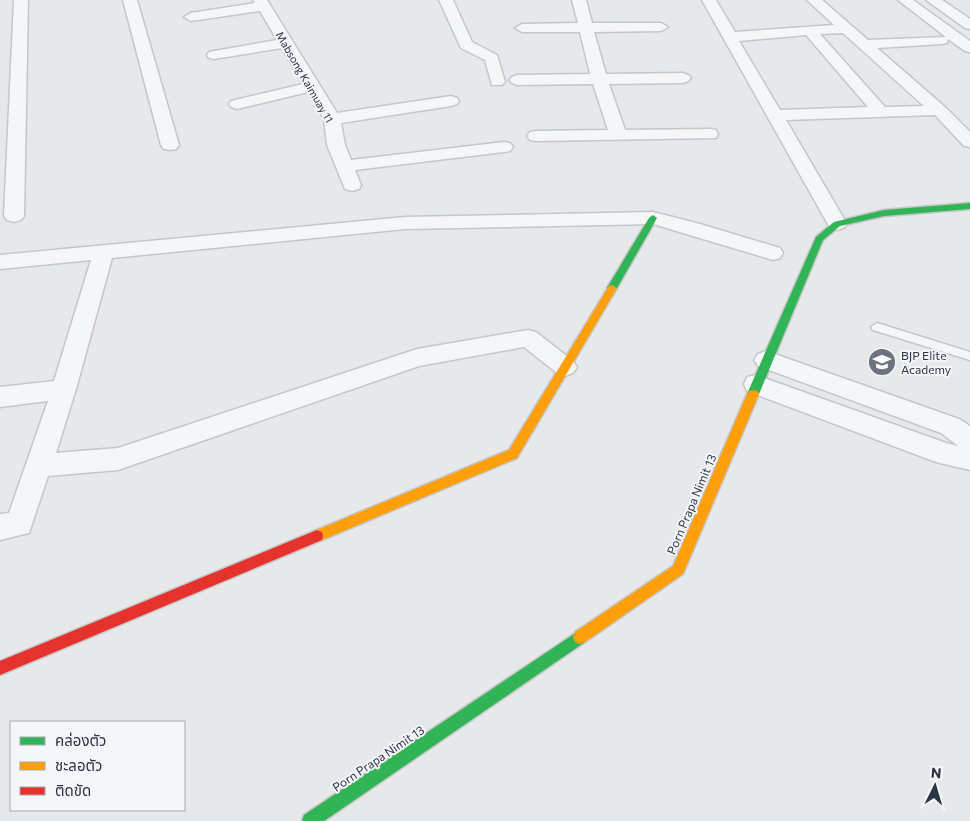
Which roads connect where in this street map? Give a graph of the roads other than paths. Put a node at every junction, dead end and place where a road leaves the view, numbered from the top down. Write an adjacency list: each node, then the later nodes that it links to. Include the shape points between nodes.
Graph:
1 (21, 0): 23 (street)
2 (130, 0): 40 (street)
3 (446, 0): 28 (street, via 466,46 492,58)
4 (579, 0): 12 (street)
5 (710, 0): 17 (street)
6 (814, 0): 15 (street)
7 (905, 0): 21 (street)
8 (933, 0): 11 (street)
9 (262, 3): 10 (street); 19 (street, Mabsong Kaimuay 11)
10 (191, 17)
11 (970, 25)
12 (587, 27): 13 (street); 14 (street); 25 (street)
13 (661, 27)
14 (522, 28)
15 (848, 28): 16 (street); 20 (street)
16 (809, 30): 17 (street); 33 (street)
17 (730, 37): 34 (street)
18 (942, 40): 20 (street)
19 (286, 43): 22 (street); 29 (street, Mabsong Kaimuay 11)
20 (866, 44): 32 (street)
21 (970, 48)
22 (214, 55)
23 (19, 56): 24 (street); 42 (street)
24 (0, 60)
25 (599, 78): 26 (street); 27 (street); 37 (street)
26 (683, 78)
27 (517, 80)
28 (497, 82)
29 (311, 87): 31 (street); 35 (street, Mabsong Kaimuay 11)
30 (451, 101): 35 (street)
31 (237, 104)
32 (939, 110): 33 (street); 39 (street)
33 (881, 112): 34 (street)
34 (775, 115): 48 (street)
35 (332, 120): 43 (street, Mabsong Kaimuay 11, via 336,146)
36 (710, 134): 37 (street)
37 (618, 135): 38 (street)
38 (536, 136)
39 (970, 142)
40 (170, 145)
41 (504, 147): 43 (street)
42 (8, 162): 46 (street)
43 (344, 166): 44 (street, Mabsong Kaimuay 11)
44 (352, 185)
45 (970, 206): 48 (street, Porn Prapa Nimit 13, via 884,213)
46 (14, 216)
47 (653, 218): 49 (street, via 405,223); 50 (street); 55 (street)
48 (837, 224): 54 (street, Porn Prapa Nimit 13, via 819,240)
49 (104, 251): 51 (street); 57 (street)
50 (774, 253)
51 (0, 262)
52 (877, 327): 53 (lane)
53 (970, 356)
54 (766, 360): 56 (street, Porn Prapa Nimit 13); 59 (street, via 950,426)
55 (565, 366): 61 (street, via 528,338 426,357 118,458); 63 (street, via 513,454)
56 (756, 384): 60 (street, via 945,454); 64 (street, Porn Prapa Nimit 13, via 678,570)
57 (64, 389): 58 (street); 61 (street)
58 (0, 396)
59 (970, 440)
60 (970, 459)
61 (38, 466): 62 (street, via 19,524)
62 (0, 527)
63 (0, 668)
64 (310, 821)

